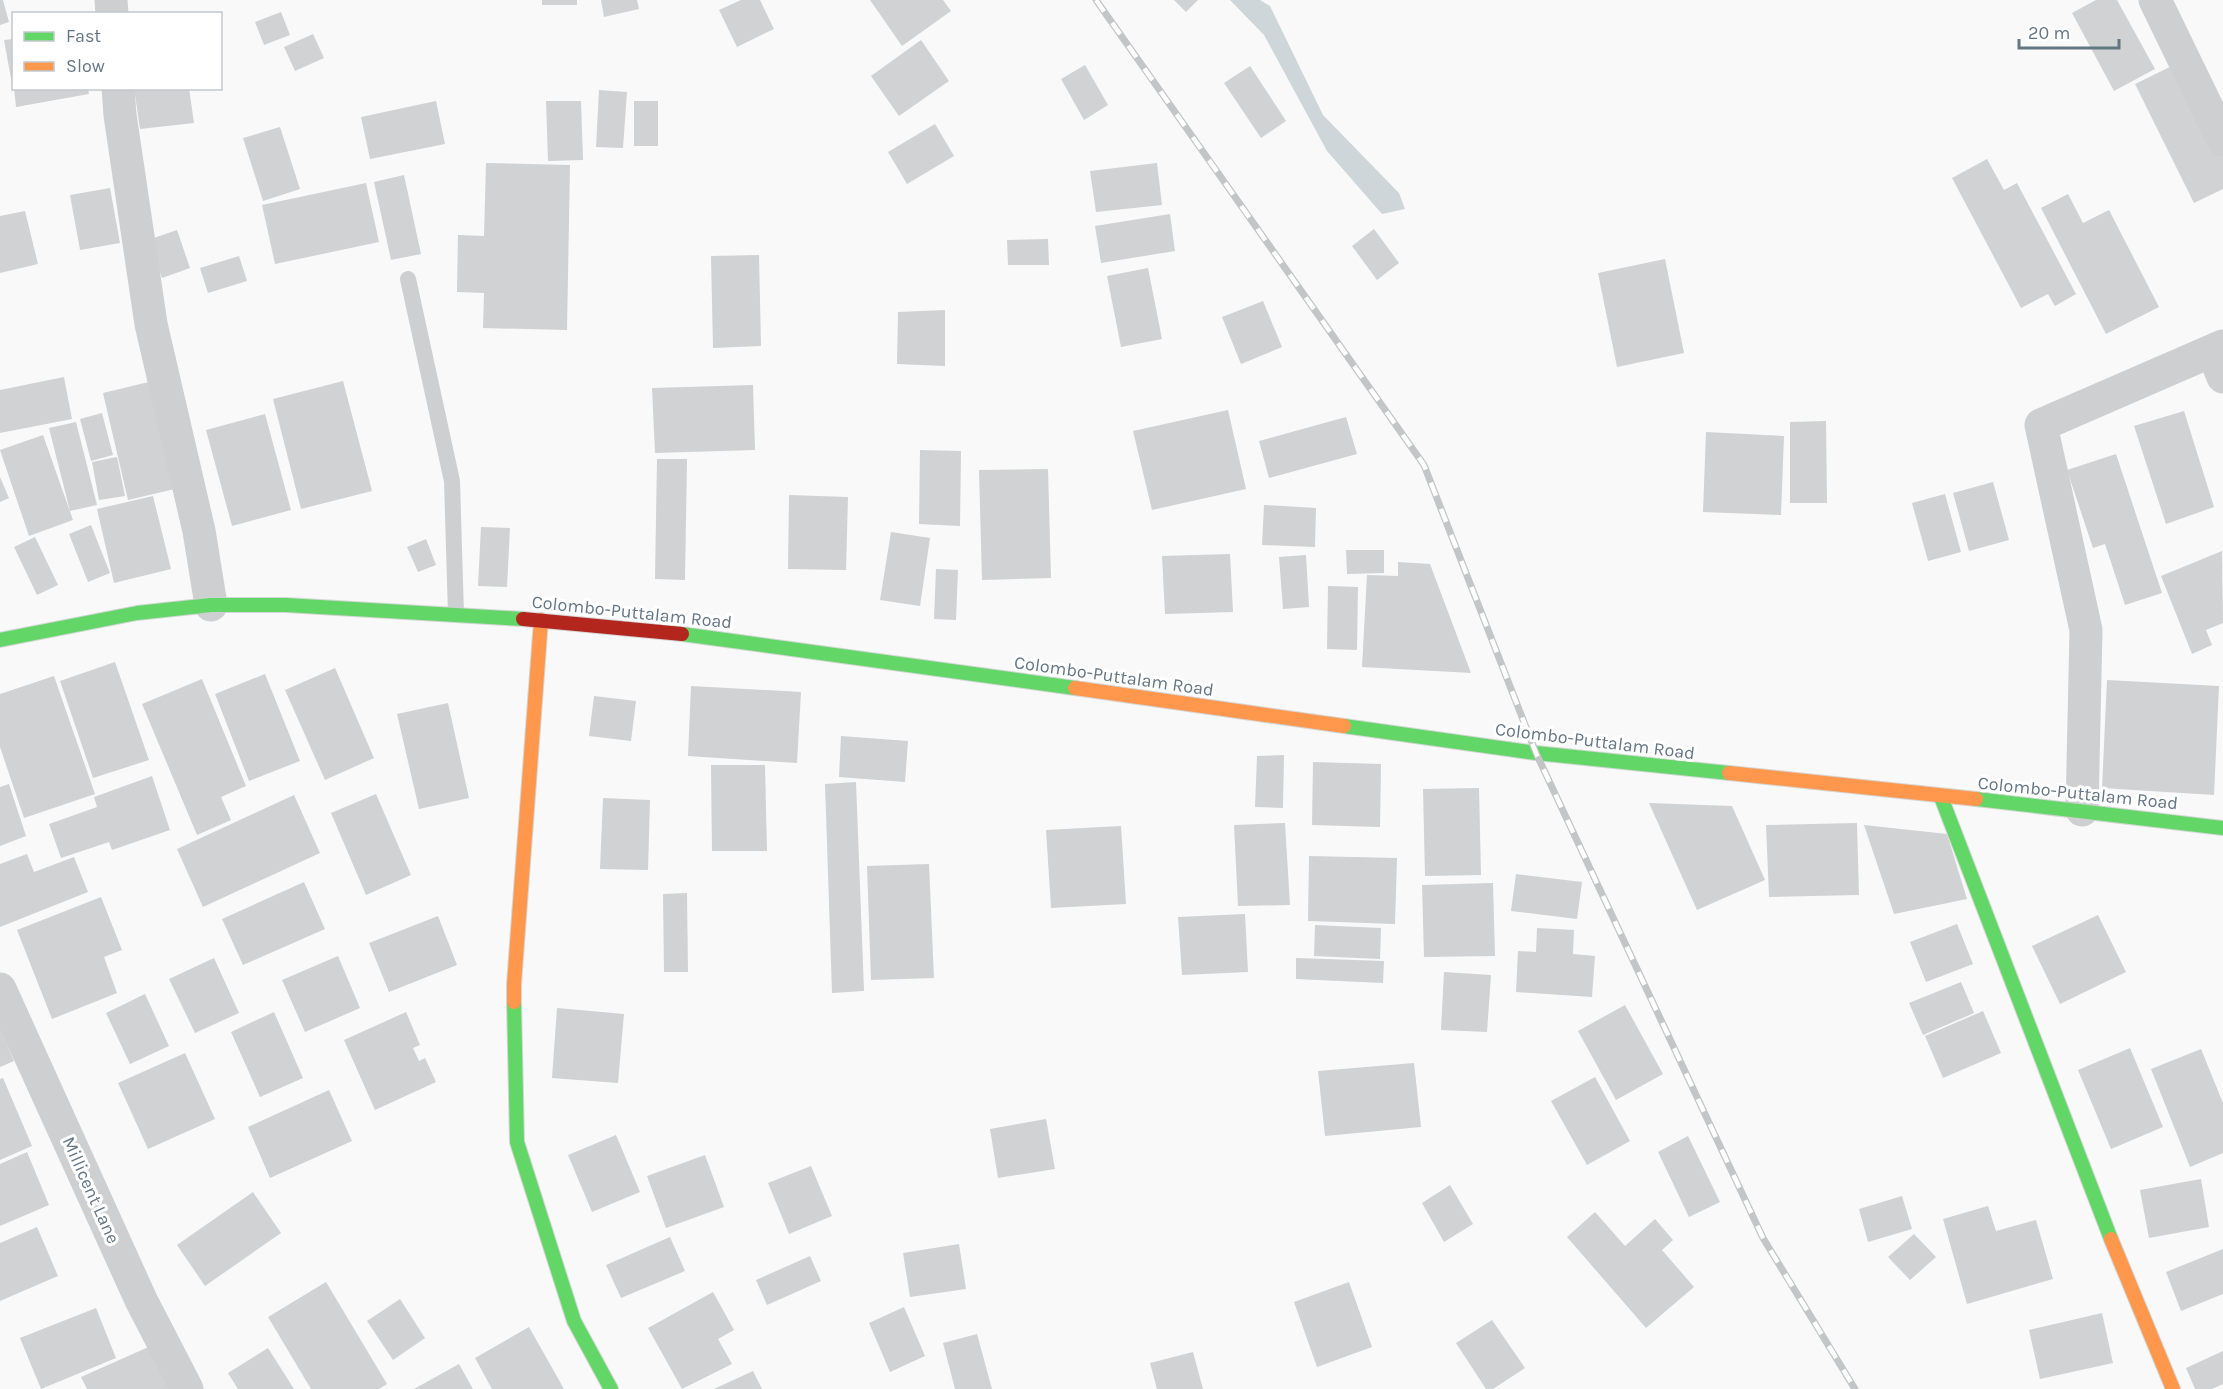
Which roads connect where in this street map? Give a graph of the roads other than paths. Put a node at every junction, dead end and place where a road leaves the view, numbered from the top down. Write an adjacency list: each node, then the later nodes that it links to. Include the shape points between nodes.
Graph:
1 (2155, 0): 3 (street)
2 (118, 90): 6 (street, via 151,324 199,531)
3 (2223, 140)
4 (408, 279): 7 (lane, via 452,481)
5 (2220, 358): 11 (street, via 2041,425 2086,630)
6 (211, 605): 7 (main road, Colombo-Puttalam Road); 9 (main road, Colombo-Puttalam Road, via 137,613)
7 (456, 614): 8 (main road, Colombo-Puttalam Road)
8 (541, 620): 10 (main road, Colombo-Puttalam Road, via 716,638 1536,753); 15 (main road, via 514,984 517,1142 574,1321)
9 (0, 640)
10 (1941, 796): 11 (main road, Colombo-Puttalam Road); 16 (main road, via 2126,1278)
11 (2082, 810): 12 (main road, Colombo-Puttalam Road)
12 (2223, 828)
13 (0, 989): 14 (street, Millicent Lane, via 141,1300)
14 (187, 1389)
15 (610, 1389)
16 (2173, 1389)

